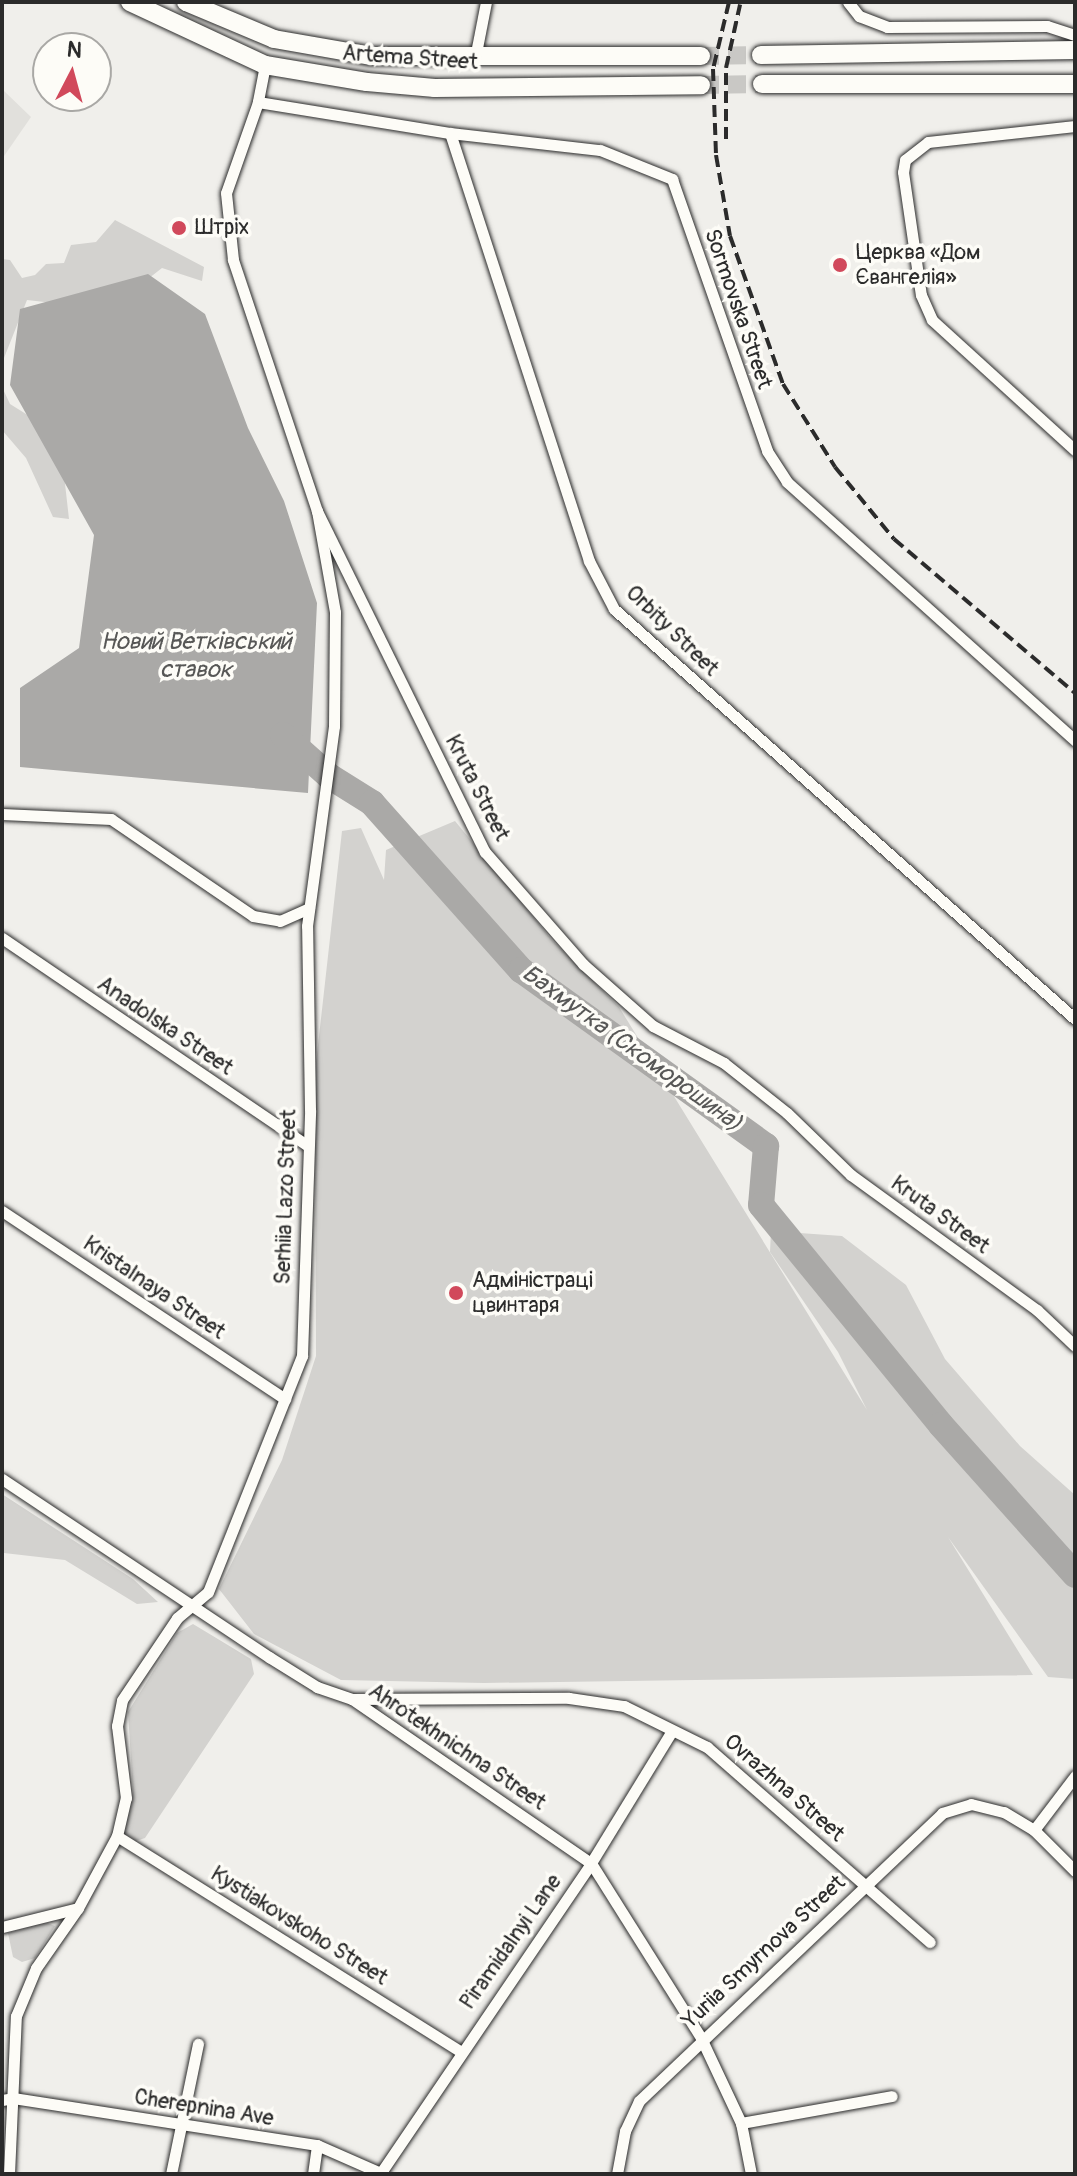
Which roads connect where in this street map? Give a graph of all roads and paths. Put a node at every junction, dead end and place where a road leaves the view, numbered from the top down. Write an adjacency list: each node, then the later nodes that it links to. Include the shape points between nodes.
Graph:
1 (130, 2): 10 (main road, Artema Street)
2 (186, 2): 9 (main road, Artema Street, via 274,39 371,56)
3 (486, 2): 9 (street)
4 (848, 2): 5 (street, via 859,16 887,27 1047,26)
5 (1075, 35)
6 (1075, 50): 7 (main road)
7 (761, 55)
8 (701, 56): 9 (main road, Artema Street)
9 (475, 58)
10 (265, 65): 13 (main road, Artema Street, via 435,88); 14 (street, Kruta Street)
11 (762, 84): 12 (main road)
12 (1075, 84)
13 (701, 85)
14 (258, 102): 16 (street, Sormovska Street); 18 (street, Kruta Street, via 226,193 233,260)
15 (1075, 126): 17 (street, via 928,142 905,160 903,172 921,295 932,320)
16 (450, 133): 19 (street, Sormovska Street, via 600,150 672,179 767,451 787,482); 23 (street, Orbity Street, via 589,561 614,609)
17 (1075, 450)
18 (317, 511): 21 (street, Serhiia Lazo Street, via 335,612 334,726); 26 (street, Kruta Street, via 485,852 583,964 653,1026 724,1063 787,1113 851,1175 1037,1310)
19 (1075, 740)
20 (2, 814): 21 (street, via 111,819 253,916 280,921)
21 (309, 908): 24 (street, Serhiia Lazo Street)
22 (2, 938): 24 (street, Anadolska Street)
23 (1075, 1019)
24 (307, 1145): 27 (street, Serhiia Lazo Street, via 302,1356)
25 (2, 1211): 27 (street, Kristalnaya Street)
26 (1075, 1346)
27 (285, 1399): 29 (street, Serhiia Lazo Street, via 208,1592)
28 (2, 1479): 29 (street, Ahrotekhnichna Street)
29 (193, 1608): 30 (street, Ahrotekhnichna Street, via 317,1687); 34 (street, Serhiia Lazo Street, via 177,1618 122,1700 117,1726 126,1798)
30 (352, 1699): 31 (street, Ovrazhna Street, via 569,1698 624,1706); 35 (street, Ahrotekhnichna Street)
31 (672, 1731): 35 (street, Piramidalnyi Lane); 37 (street, Ovrazhna Street, via 707,1747)
32 (1075, 1776): 33 (street)
33 (1034, 1830): 36 (street); 37 (street, Yuriia Smyrnova Street, via 986,1805 957,1806 942,1813)
34 (117, 1836): 38 (street, Serhiia Lazo Street); 43 (street, Kystiakovskoho Street)
35 (591, 1863): 41 (street, Ahrotekhnichna Street); 43 (street, Piramidalnyi Lane)
36 (1075, 1871)
37 (865, 1884): 40 (street, Ovrazhna Street); 41 (street, Yuriia Smyrnova Street)
38 (78, 1908): 39 (street); 45 (street, Serhiia Lazo Street, via 36,1968 16,2016)
39 (2, 1927)
40 (930, 1942)
41 (701, 2038): 47 (street, Ahrotekhnichna Street); 54 (street, Yuriia Smyrnova Street, via 639,2101 625,2131)
42 (198, 2044): 48 (street)
43 (460, 2051): 50 (street, Piramidalnyi Lane)
44 (892, 2096): 47 (street)
45 (8, 2099): 46 (street); 48 (street, Cherepnina Ave); 51 (street, Serhiia Lazo Street)
46 (2, 2114)
47 (741, 2123): 55 (street, Ahrotekhnichna Street)
48 (178, 2124): 49 (street, Cherepnina Ave); 52 (street)
49 (317, 2145): 50 (street, Cherepnina Ave); 53 (street)
50 (381, 2173)
51 (9, 2174)
52 (171, 2174)
53 (313, 2174)
54 (617, 2174)
55 (751, 2174)

